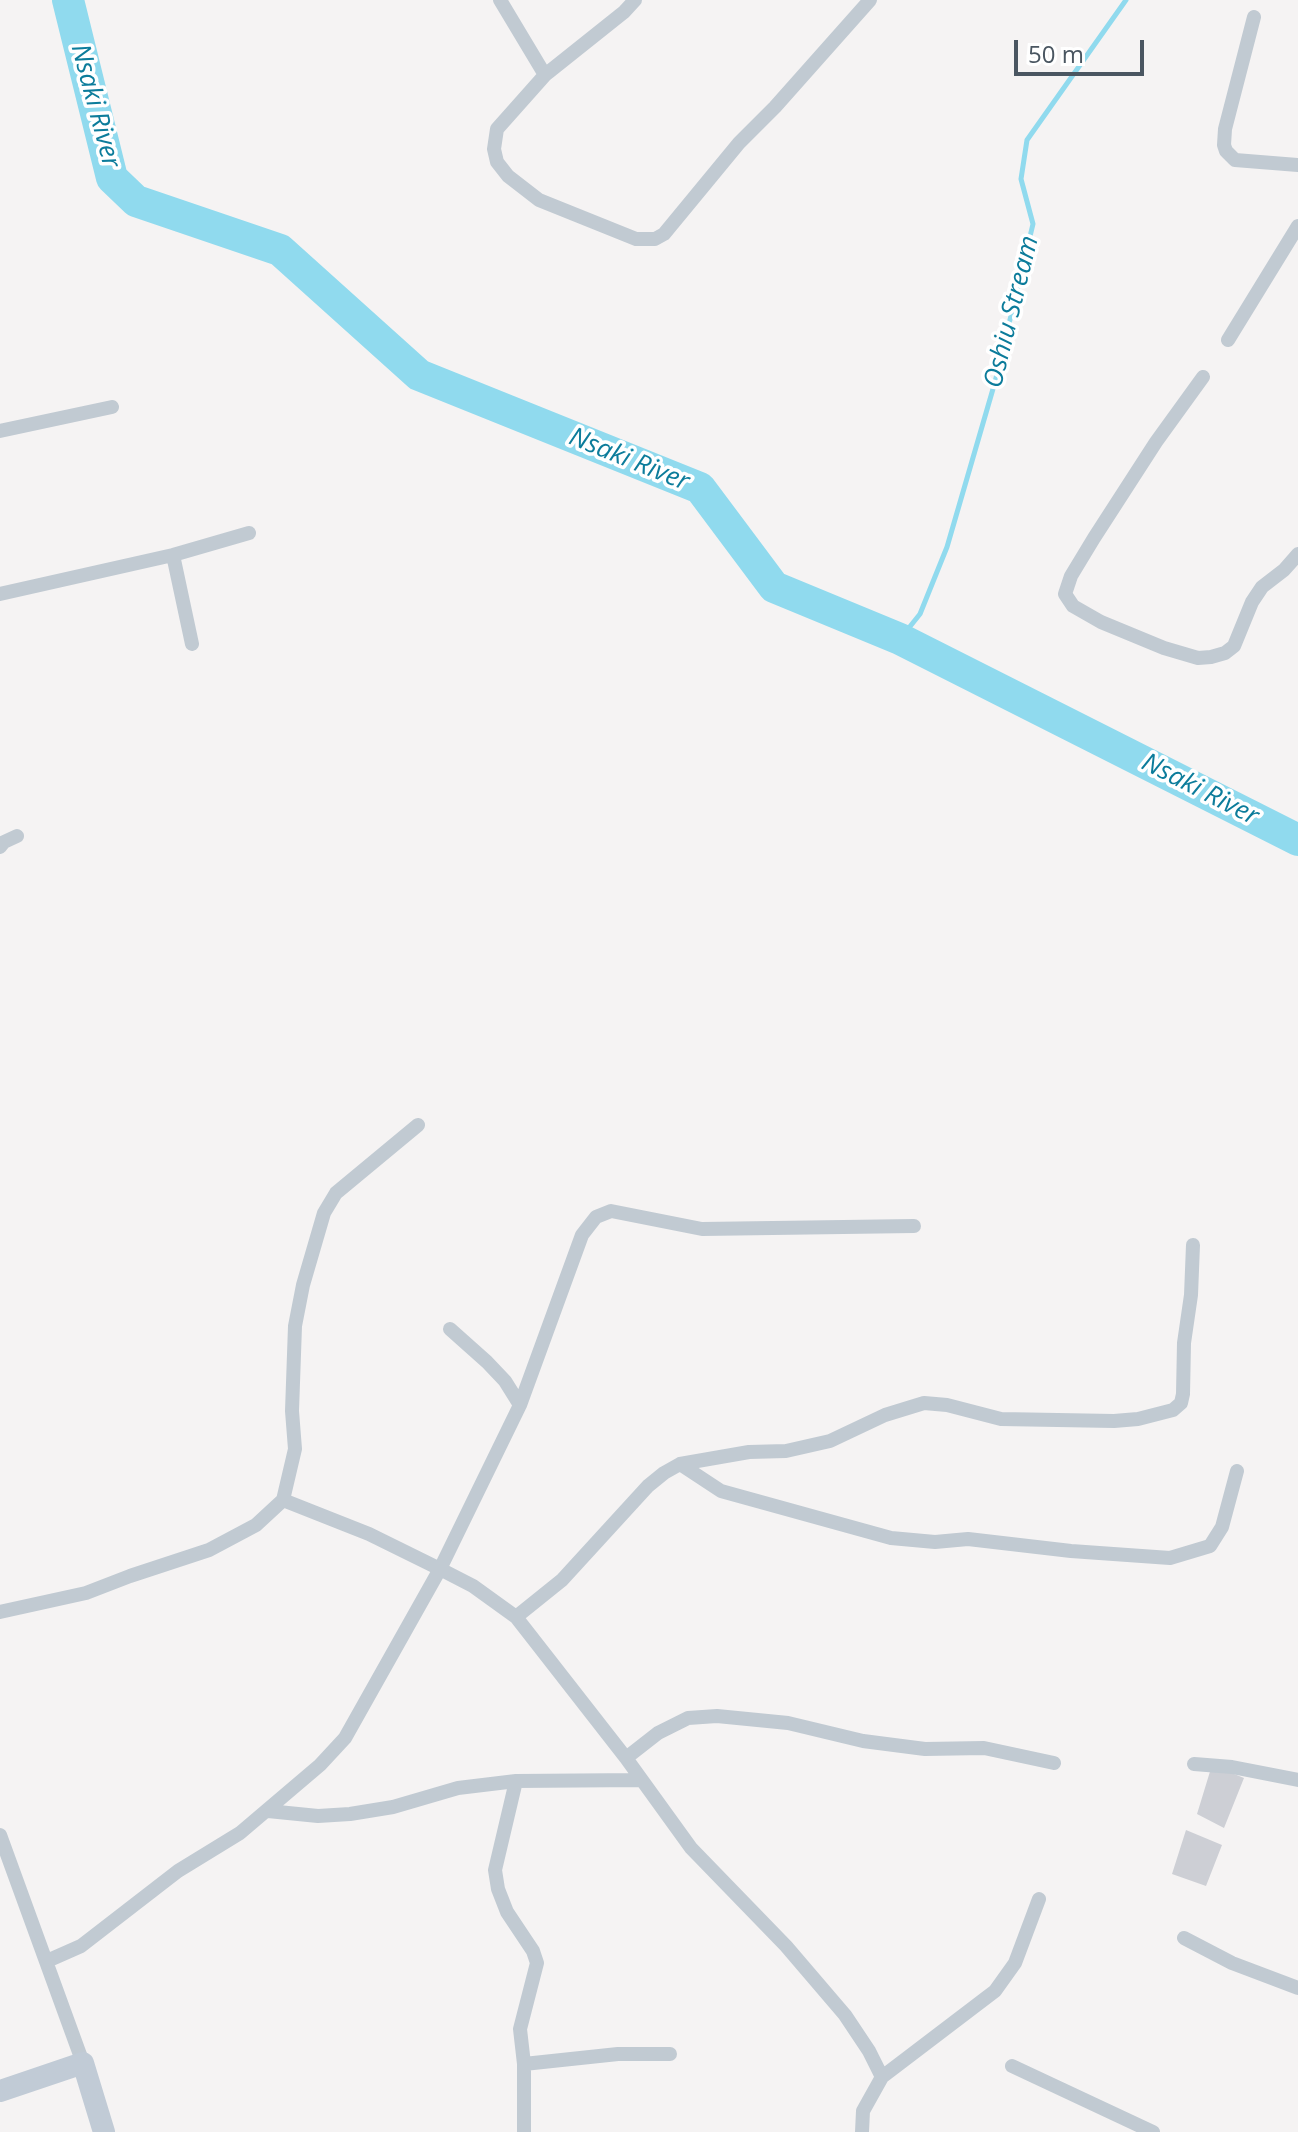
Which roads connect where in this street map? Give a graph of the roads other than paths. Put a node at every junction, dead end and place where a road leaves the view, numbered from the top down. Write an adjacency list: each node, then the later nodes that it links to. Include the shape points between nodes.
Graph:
1 (500, 0): 5 (street)
2 (635, 0): 5 (street)
3 (870, 0): 5 (street, via 655,239 616,233 539,200 497,162 497,129)
4 (1254, 17): 6 (street, via 1224,145 1235,160)
5 (545, 75)
6 (1298, 165)
7 (1298, 226): 8 (street)
8 (1228, 340)
9 (1203, 377): 13 (street, via 1094,538 1065,594 1073,606 1101,622 1164,648 1211,657 1234,646 1262,587)
10 (112, 407): 11 (street)
11 (0, 431)
12 (249, 533): 14 (street)
13 (1298, 554)
14 (173, 555): 15 (street); 16 (street)
15 (0, 594)
16 (192, 644)
17 (17, 836): 18 (street)
18 (0, 847)
19 (418, 1125): 26 (street, via 336,1193 324,1213 295,1326 295,1449)
20 (914, 1226): 23 (street, via 702,1229 611,1211 596,1217 582,1235)
21 (1193, 1245): 24 (street, via 1183,1394 1173,1410 1126,1420 1001,1419 924,1403 830,1441)
22 (450, 1329): 23 (street, via 505,1381)
23 (520, 1405): 27 (street)
24 (680, 1464): 25 (street, via 721,1491 891,1538 968,1539 1170,1558 1210,1546 1222,1527); 29 (street, via 648,1486 562,1580)
25 (1237, 1471)
26 (283, 1500): 27 (street); 28 (street, via 256,1525 209,1550 86,1593)
27 (440, 1569): 29 (street); 36 (street, via 345,1738)
28 (0, 1612)
29 (516, 1617): 30 (street)
30 (626, 1758): 31 (street, via 688,1718 717,1716 788,1723 925,1749 1009,1752); 33 (street)
31 (1054, 1763)
32 (1194, 1764): 34 (street)
33 (640, 1780): 35 (street); 46 (street, via 691,1848 845,2015)
34 (1298, 1780)
35 (516, 1781): 36 (street, via 458,1788 350,1814); 44 (street, via 495,1870 507,1912 537,1963 520,2029)
36 (268, 1811): 40 (street, via 178,1871 81,1946)
37 (0, 1835): 40 (street)
38 (1039, 1899): 46 (street, via 1015,1963 995,1991)
39 (1184, 1938): 41 (street)
40 (47, 1961): 43 (street)
41 (1298, 1988)
42 (670, 2054): 44 (street)
43 (83, 2063): 47 (street); 48 (street)
44 (524, 2064): 49 (street)
45 (1012, 2066): 51 (street)
46 (882, 2077): 50 (street, via 863,2111)
47 (0, 2091)
48 (104, 2132)
49 (524, 2132)
50 (862, 2132)
51 (1153, 2132)

